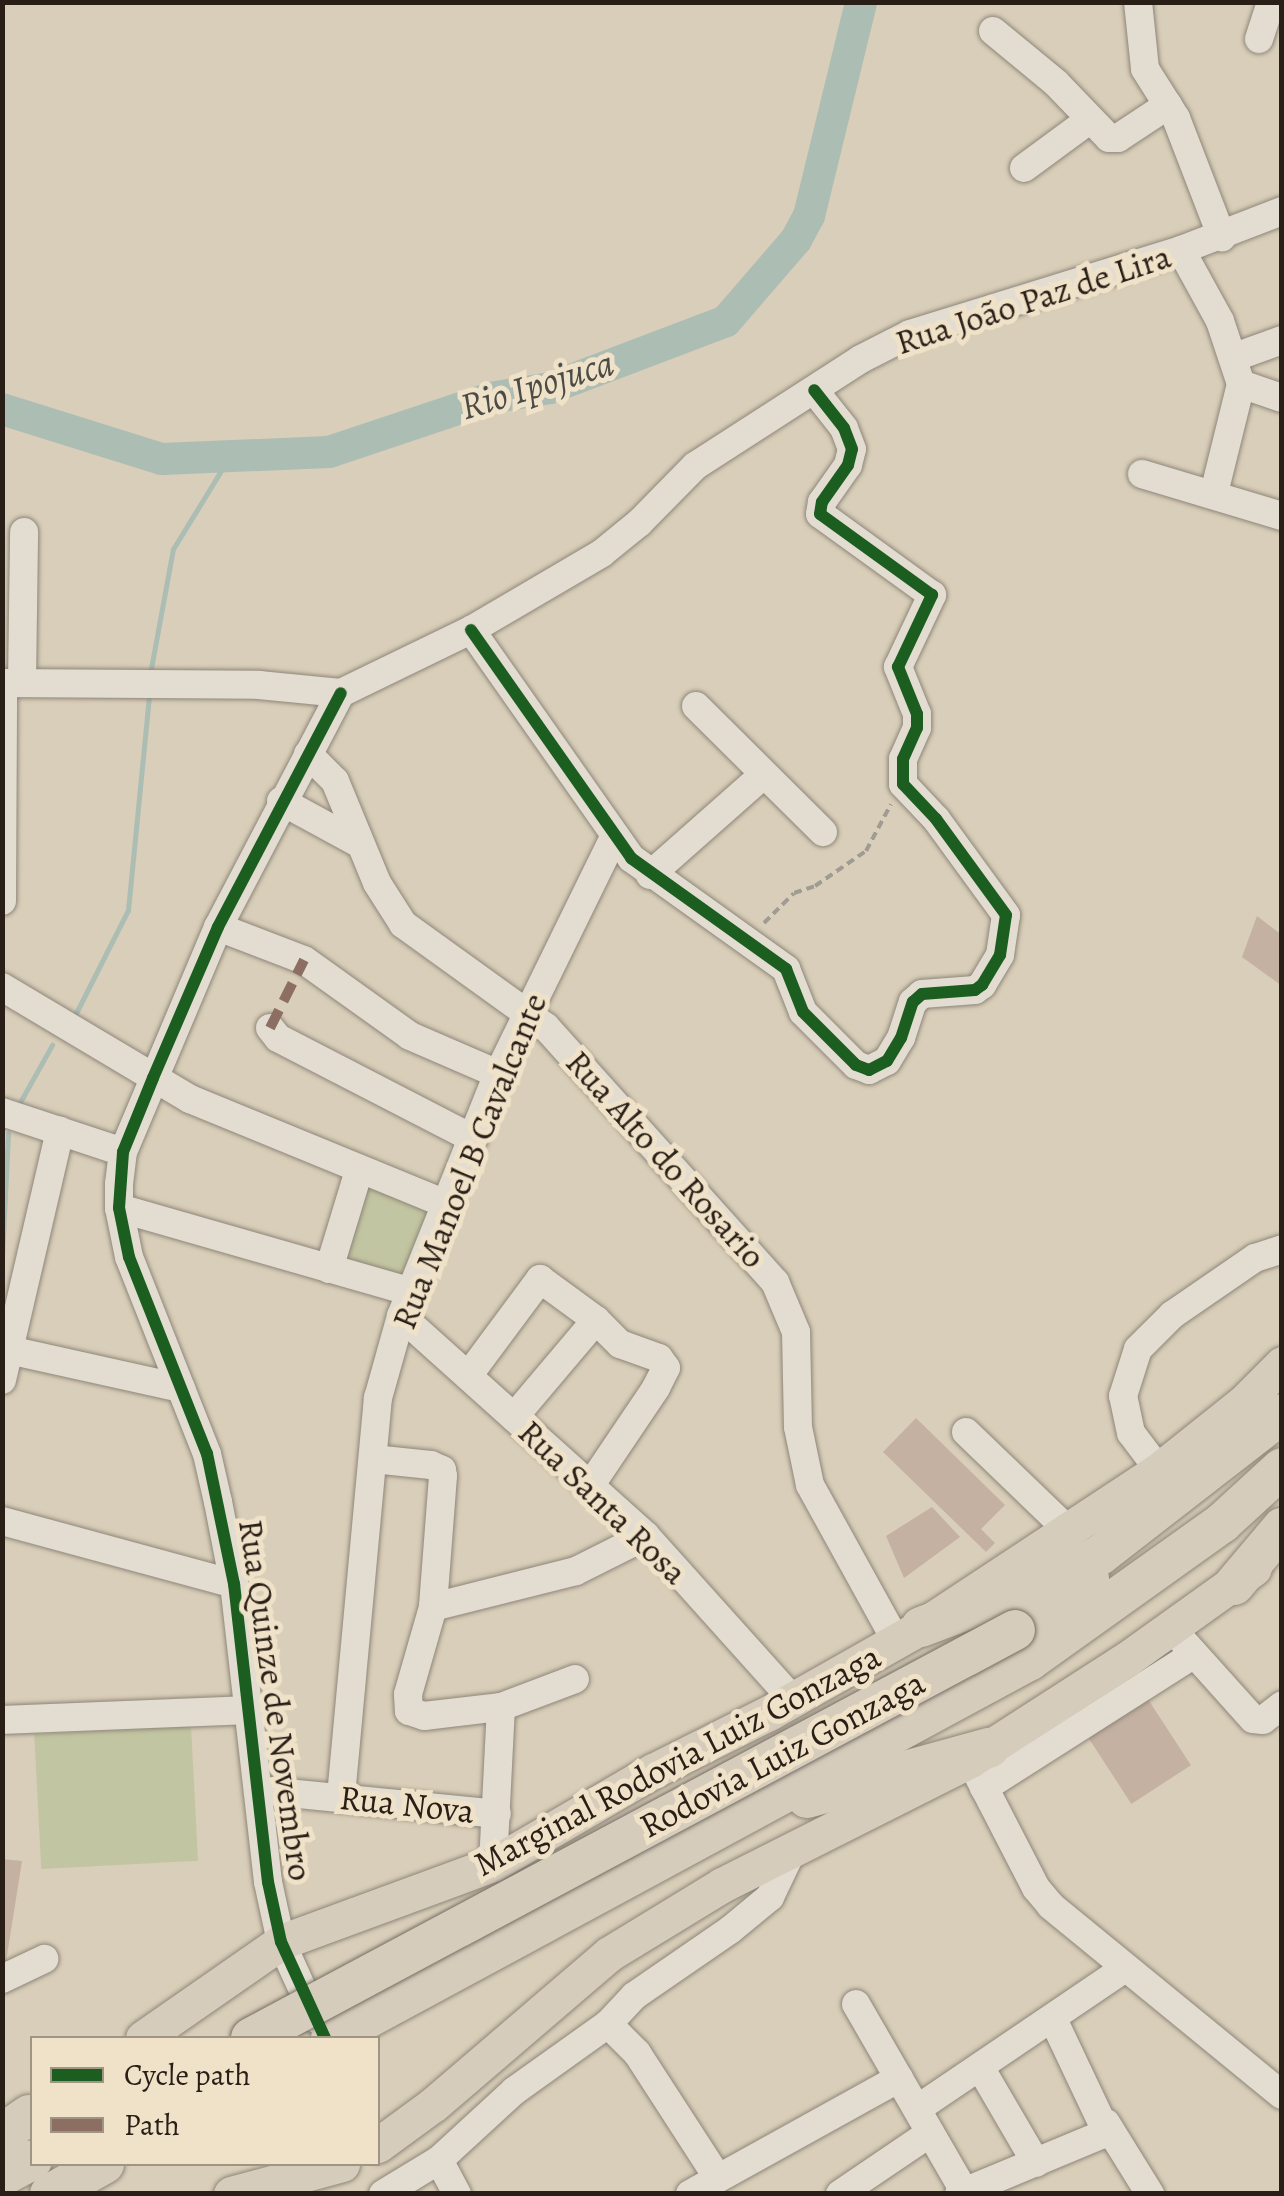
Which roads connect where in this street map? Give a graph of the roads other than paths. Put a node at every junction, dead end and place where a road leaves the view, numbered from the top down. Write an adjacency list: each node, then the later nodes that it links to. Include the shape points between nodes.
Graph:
1 (1138, 2): 5 (street, via 1145,69)
2 (1271, 2): 4 (street)
3 (993, 32): 6 (street)
4 (1259, 39)
5 (1168, 104): 6 (street, via 1118,138 1098,132); 9 (street)
6 (1090, 120): 7 (street)
7 (1024, 168)
8 (1282, 211): 9 (street, Rua João Paz de Lira)
9 (1222, 236): 10 (street, Rua João Paz de Lira)
10 (1181, 250): 12 (street); 13 (street, Rua João Paz de Lira, via 910,334)
11 (1282, 340): 12 (street)
12 (1238, 371): 14 (street); 16 (street)
13 (814, 390): 20 (street, Rua João Paz de Lira, via 694,466 621,540); 31 (street, via 852,449 819,509 824,518 932,595 902,658 900,679 917,728 903,759 902,784 999,902 1007,927 1000,954 975,990 922,994 894,1054 869,1070 844,1055 803,1012 786,969)
14 (1282, 398)
15 (1142, 474): 16 (street)
16 (1214, 493): 17 (street)
17 (1282, 516)
18 (24, 532): 19 (street)
19 (12, 608): 21 (street)
20 (471, 630): 22 (street, Rua João Paz de Lira); 29 (street)
21 (9, 683): 22 (street, via 168,683); 26 (street)
22 (341, 694): 24 (street, Rua Quinze de Novembro)
23 (696, 706): 25 (street)
24 (308, 754): 27 (street, Rua Quinze de Novembro); 30 (street, Rua Alto do Rosario, via 335,780)
25 (763, 775): 28 (street); 31 (street)
26 (3, 795): 32 (street)
27 (281, 801): 30 (street); 33 (street, Rua Quinze de Novembro)
28 (823, 832)
29 (614, 837): 31 (street); 35 (street, Rua Manoel B Cavalcante)
30 (360, 844): 35 (street, Rua Alto do Rosario, via 403,924)
31 (650, 875)
32 (2, 901)
33 (218, 927): 37 (street, via 304,960 410,1036); 38 (street, Rua Quinze de Novembro)
34 (2, 987): 38 (street)
35 (528, 1012): 37 (street, Rua Manoel B Cavalcante); 70 (street, Rua Alto do Rosario, via 775,1282 796,1332 798,1426 810,1485)
36 (270, 1028): 41 (street)
37 (498, 1074): 41 (street, Rua Manoel B Cavalcante)
38 (153, 1078): 42 (street, Rua Quinze de Novembro); 43 (street)
39 (2, 1112): 40 (street)
40 (60, 1131): 42 (street); 50 (street)
41 (474, 1139): 44 (street, Rua Manoel B Cavalcante)
42 (123, 1152): 45 (street, Rua Quinze de Novembro)
43 (360, 1170): 44 (street); 47 (street)
44 (448, 1206): 48 (street, Rua Manoel B Cavalcante)
45 (119, 1208): 47 (street); 54 (street, Rua Quinze de Novembro, via 129,1257)
46 (1282, 1249): 60 (street, via 1255,1258 1172,1314 1138,1348 1123,1396 1132,1432)
47 (329, 1269): 48 (street)
48 (405, 1303): 52 (street, Rua Santa Rosa); 58 (street, Rua Manoel B Cavalcante, via 378,1398)
49 (596, 1320): 52 (street, via 540,1279); 55 (street); 61 (street, via 620,1344 659,1358 666,1368)
50 (9, 1350): 53 (street); 54 (street)
51 (1282, 1364): 60 (main road, Marginal Rodovia Luiz Gonzaga)
52 (468, 1376): 55 (street, Rua Santa Rosa)
53 (2, 1380)
54 (181, 1388): 67 (street, Rua Quinze de Novembro, via 207,1454)
55 (514, 1416): 61 (street, Rua Santa Rosa)
56 (1282, 1418): 70 (highway, via 1100,1555); 72 (highway, Rodovia Luiz Gonzaga)
57 (966, 1432): 64 (street)
58 (373, 1460): 69 (street, via 442,1470); 81 (street, Rua Manoel B Cavalcante)
59 (1282, 1468): 72 (highway, Rodovia Luiz Gonzaga, via 1222,1522)
60 (1159, 1470): 64 (main road, Marginal Rodovia Luiz Gonzaga)
61 (590, 1486): 65 (street, Rua Santa Rosa)
62 (2, 1521): 67 (street)
63 (1282, 1528): 68 (highway)
64 (1070, 1532): 70 (main road, Marginal Rodovia Luiz Gonzaga)
65 (646, 1536): 69 (street, via 576,1571); 74 (street, Rua Santa Rosa)
66 (1282, 1544): 68 (main road)
67 (234, 1584): 77 (street, Rua Quinze de Novembro)
68 (1234, 1585): 71 (main road)
69 (433, 1608): 76 (street, via 409,1711 424,1716)
70 (909, 1634): 74 (main road, Marginal Rodovia Luiz Gonzaga)
71 (1182, 1641): 75 (street, via 1253,1718 1263,1720); 79 (main road)
72 (1023, 1645): 85 (highway, Rodovia Luiz Gonzaga); 94 (highway, Rodovia Luiz Gonzaga, bridge)
73 (575, 1679): 76 (street)
74 (793, 1700): 84 (main road, Marginal Rodovia Luiz Gonzaga)
75 (1282, 1706)
76 (501, 1707): 82 (street)
77 (249, 1710): 78 (street); 80 (street, Rua Quinze de Novembro)
78 (2, 1720)
79 (981, 1765): 83 (main road); 85 (highway, via 822,1792); 88 (street, via 1036,1888)
80 (258, 1790): 81 (street, Rua Nova); 86 (street, Rua Quinze de Novembro)
81 (341, 1796): 82 (street, Rua Nova)
82 (497, 1814): 84 (street)
83 (791, 1854): 92 (street, via 770,1897 634,1996); 102 (main road, via 722,1885 609,1954)
84 (493, 1864): 86 (main road, Marginal Rodovia Luiz Gonzaga)
85 (612, 1886): 96 (highway, Rodovia Luiz Gonzaga)
86 (280, 1942): 93 (main road, Marginal Rodovia Luiz Gonzaga); 95 (street, Rua Quinze de Novembro)
87 (44, 1960): 89 (street)
88 (1125, 1968): 91 (street); 99 (street)
89 (2, 1979)
90 (856, 2004): 98 (street)
91 (1053, 2018): 97 (street); 101 (street)
92 (601, 2030): 103 (street, via 514,2091); 109 (street, via 637,2053)
93 (146, 2036)
94 (256, 2036)
95 (327, 2036)
96 (332, 2036)
97 (980, 2067): 100 (street); 105 (street)
98 (899, 2078): 100 (street); 109 (street)
99 (1282, 2096)
100 (924, 2121): 110 (street); 116 (street)
101 (1106, 2123): 105 (street, via 1101,2135); 117 (street)
102 (380, 2144)
103 (440, 2160): 113 (street); 114 (street)
104 (30, 2161): 108 (highway)
105 (1036, 2163): 110 (street)
106 (100, 2166): 111 (highway)
107 (335, 2166): 112 (main road)
108 (2, 2176)
109 (729, 2182): 115 (street)
110 (961, 2192)
111 (50, 2194)
112 (232, 2194)
113 (383, 2194)
114 (457, 2194)
115 (690, 2194)
116 (840, 2194)
117 (1150, 2194)

